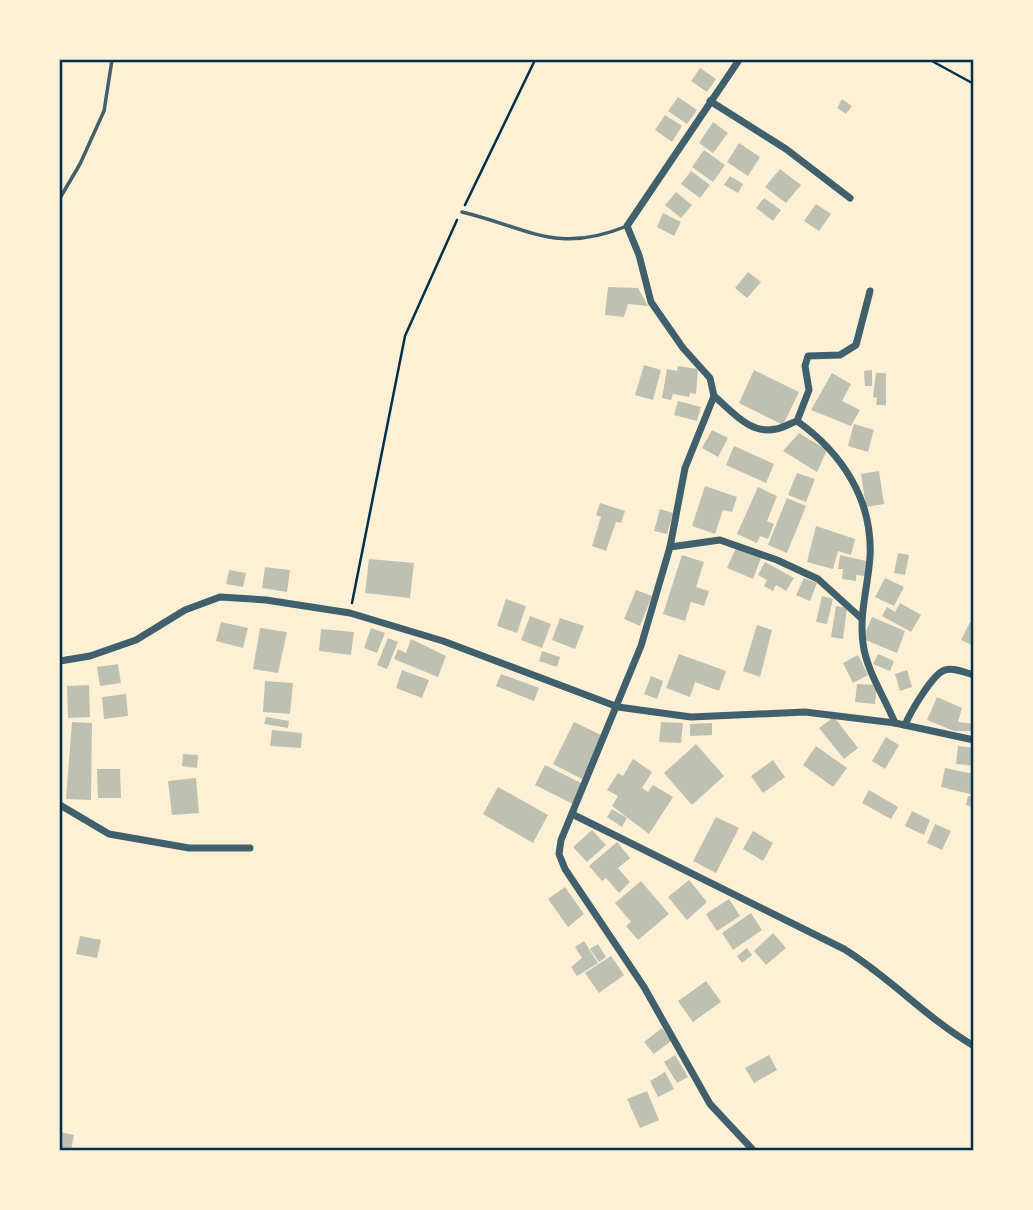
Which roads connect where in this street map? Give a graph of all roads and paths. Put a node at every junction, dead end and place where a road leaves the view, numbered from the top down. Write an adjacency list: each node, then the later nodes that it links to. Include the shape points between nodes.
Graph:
1 (112, 60): 7 (lane, via 104,111)
2 (535, 60): 9 (path)
3 (739, 60): 6 (street)
4 (930, 60): 5 (path)
5 (974, 84)
6 (710, 101): 8 (street, via 786,149); 10 (street)
7 (60, 198)
8 (850, 198)
9 (462, 212): 10 (lane, via 541,238 568,241); 15 (path, via 405,336)
10 (627, 226): 12 (street, via 651,302 710,378)
11 (870, 291): 13 (street, via 856,345 841,355 808,356 809,390)
12 (714, 396): 13 (street, via 744,424 764,430); 14 (street, via 685,468)
13 (797, 421): 16 (street, via 840,458 867,519 870,557)
14 (670, 547): 16 (street, via 726,541 818,579); 19 (street)
15 (350, 613): 17 (street, via 220,597 185,610 136,640); 19 (street, via 516,667)
16 (862, 618): 20 (street, via 863,647)
17 (60, 661)
18 (974, 674): 21 (street, via 940,673 912,708)
19 (618, 707): 20 (street, via 691,717 805,712); 24 (street)
20 (895, 723): 21 (street)
21 (905, 725): 22 (street)
22 (974, 740)
23 (60, 805): 25 (street, via 109,834 190,848)
24 (574, 815): 26 (street, via 844,949 872,967 927,1016); 27 (street, via 561,841 559,854 565,869 644,987 710,1104)
25 (250, 848)
26 (974, 1046)
27 (752, 1150)

